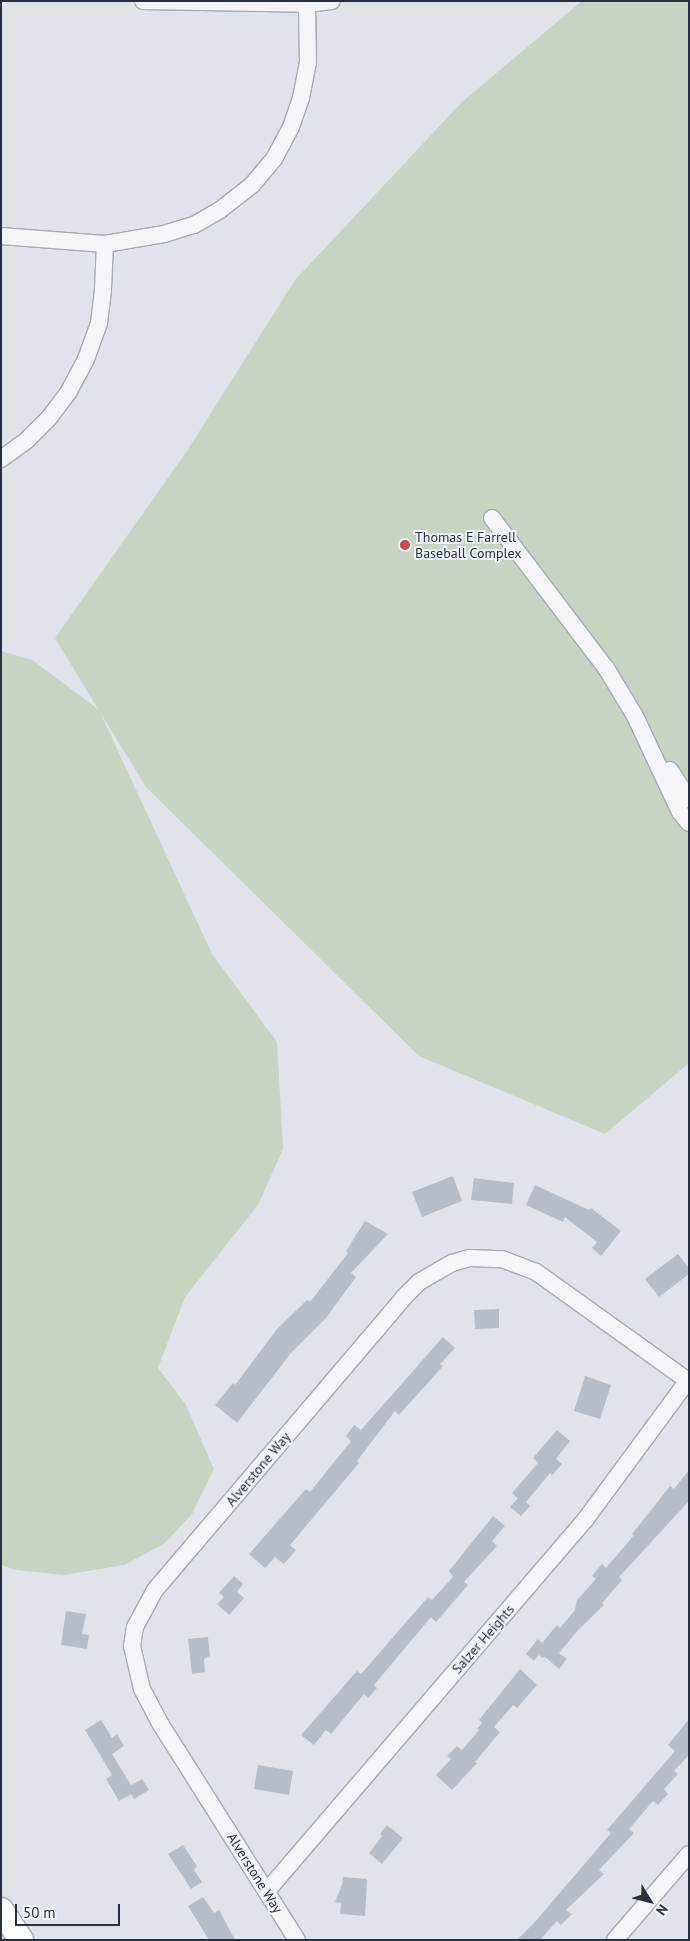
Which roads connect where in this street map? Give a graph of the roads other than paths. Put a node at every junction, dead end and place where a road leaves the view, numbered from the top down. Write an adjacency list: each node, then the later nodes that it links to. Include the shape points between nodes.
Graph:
1 (143, 1): 3 (street)
2 (332, 1): 3 (street)
3 (307, 4): 5 (street, via 308,63 301,98 292,126 274,159 258,178 220,210 194,225 164,234)
4 (1, 236): 5 (street)
5 (104, 244): 6 (street, via 99,323 86,359 68,393 49,418)
6 (1, 459)
7 (492, 518): 8 (street, via 606,668)
8 (635, 716): 9 (street); 10 (street, via 680,812)
9 (689, 799)
10 (689, 823)
11 (688, 1380): 13 (street, Salzer Heights, via 585,1520); 13 (street, Alverstone Way, via 536,1272 494,1258 469,1258 452,1263 438,1269 404,1297 155,1590 135,1628 132,1646 139,1682 161,1725)
12 (689, 1854): 17 (street)
13 (267, 1891): 16 (street, Alverstone Way)
14 (1, 1910): 15 (highway)
15 (21, 1940)
16 (297, 1940)
17 (615, 1940)

